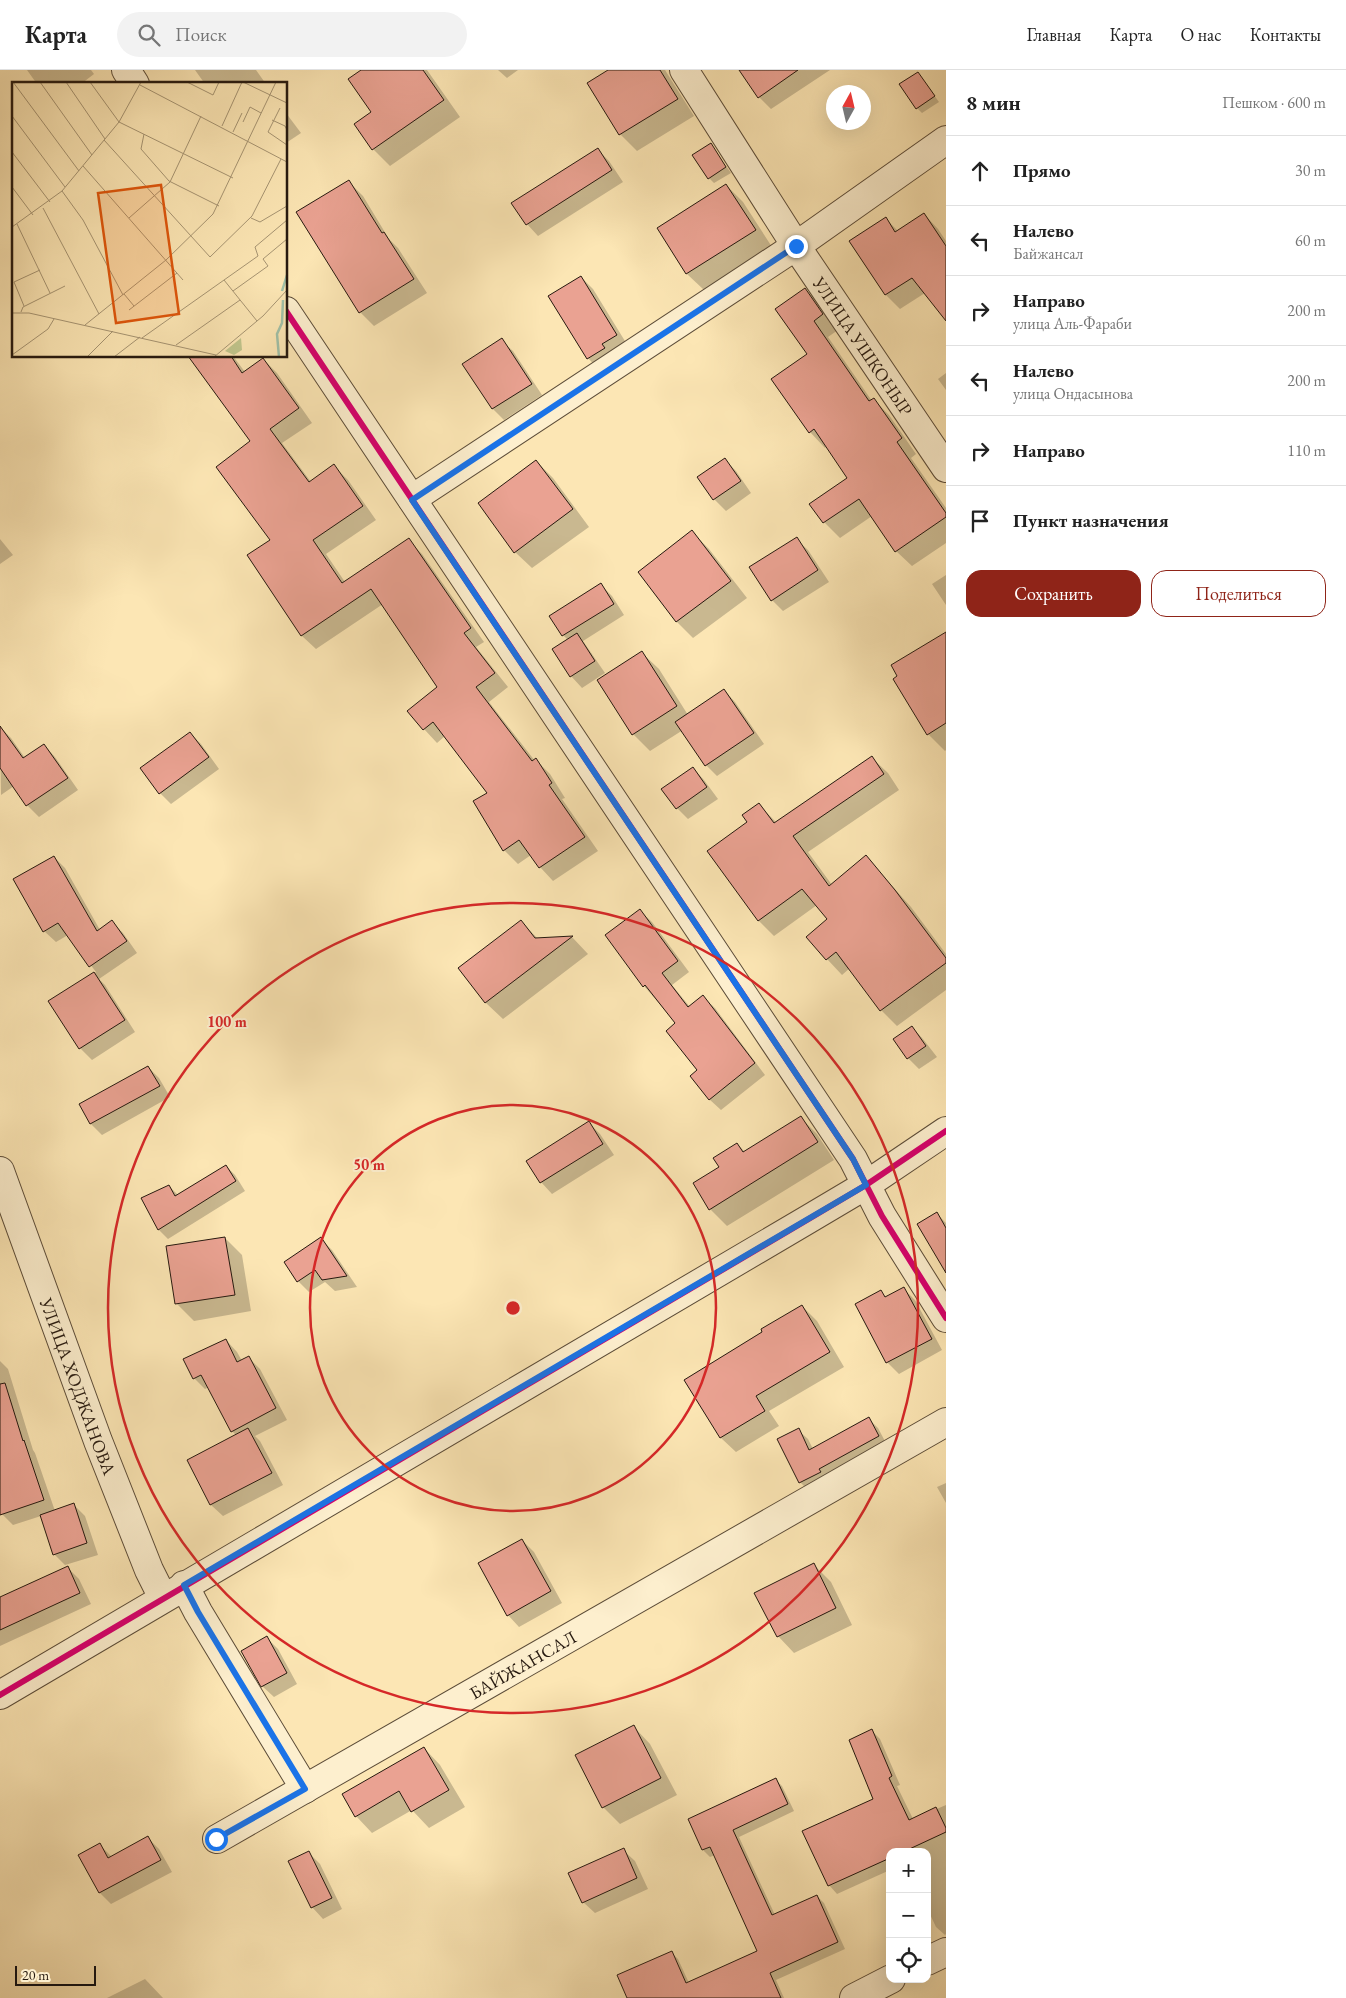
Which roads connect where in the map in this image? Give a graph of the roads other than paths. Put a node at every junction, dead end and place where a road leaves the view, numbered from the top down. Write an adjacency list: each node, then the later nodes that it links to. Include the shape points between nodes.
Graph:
1 (126, 70): 3 (street)
2 (684, 70): 5 (street, УЛИЦА УШКОНЫР)
3 (134, 82)
4 (946, 140): 5 (street)
5 (796, 246): 7 (street, УЛИЦА УШКОНЫР); 8 (street)
6 (288, 314): 8 (street)
7 (946, 468)
8 (412, 500): 11 (street, via 853,1159)
9 (946, 1131): 11 (street)
10 (0, 1172): 14 (street, УЛИЦА ХОДЖАНОВА, via 98,1441 150,1570)
11 (866, 1185): 12 (street); 14 (street)
12 (946, 1318)
13 (946, 1422): 16 (street, БАЙЖАНСАЛ)
14 (174, 1592): 15 (street); 16 (street, via 198,1612)
15 (0, 1696)
16 (305, 1789): 17 (street, БАЙЖАНСАЛ)
17 (216, 1839)
18 (946, 1952): 19 (street)
19 (931, 1959)
20 (886, 1982): 21 (street)
21 (854, 1998)

